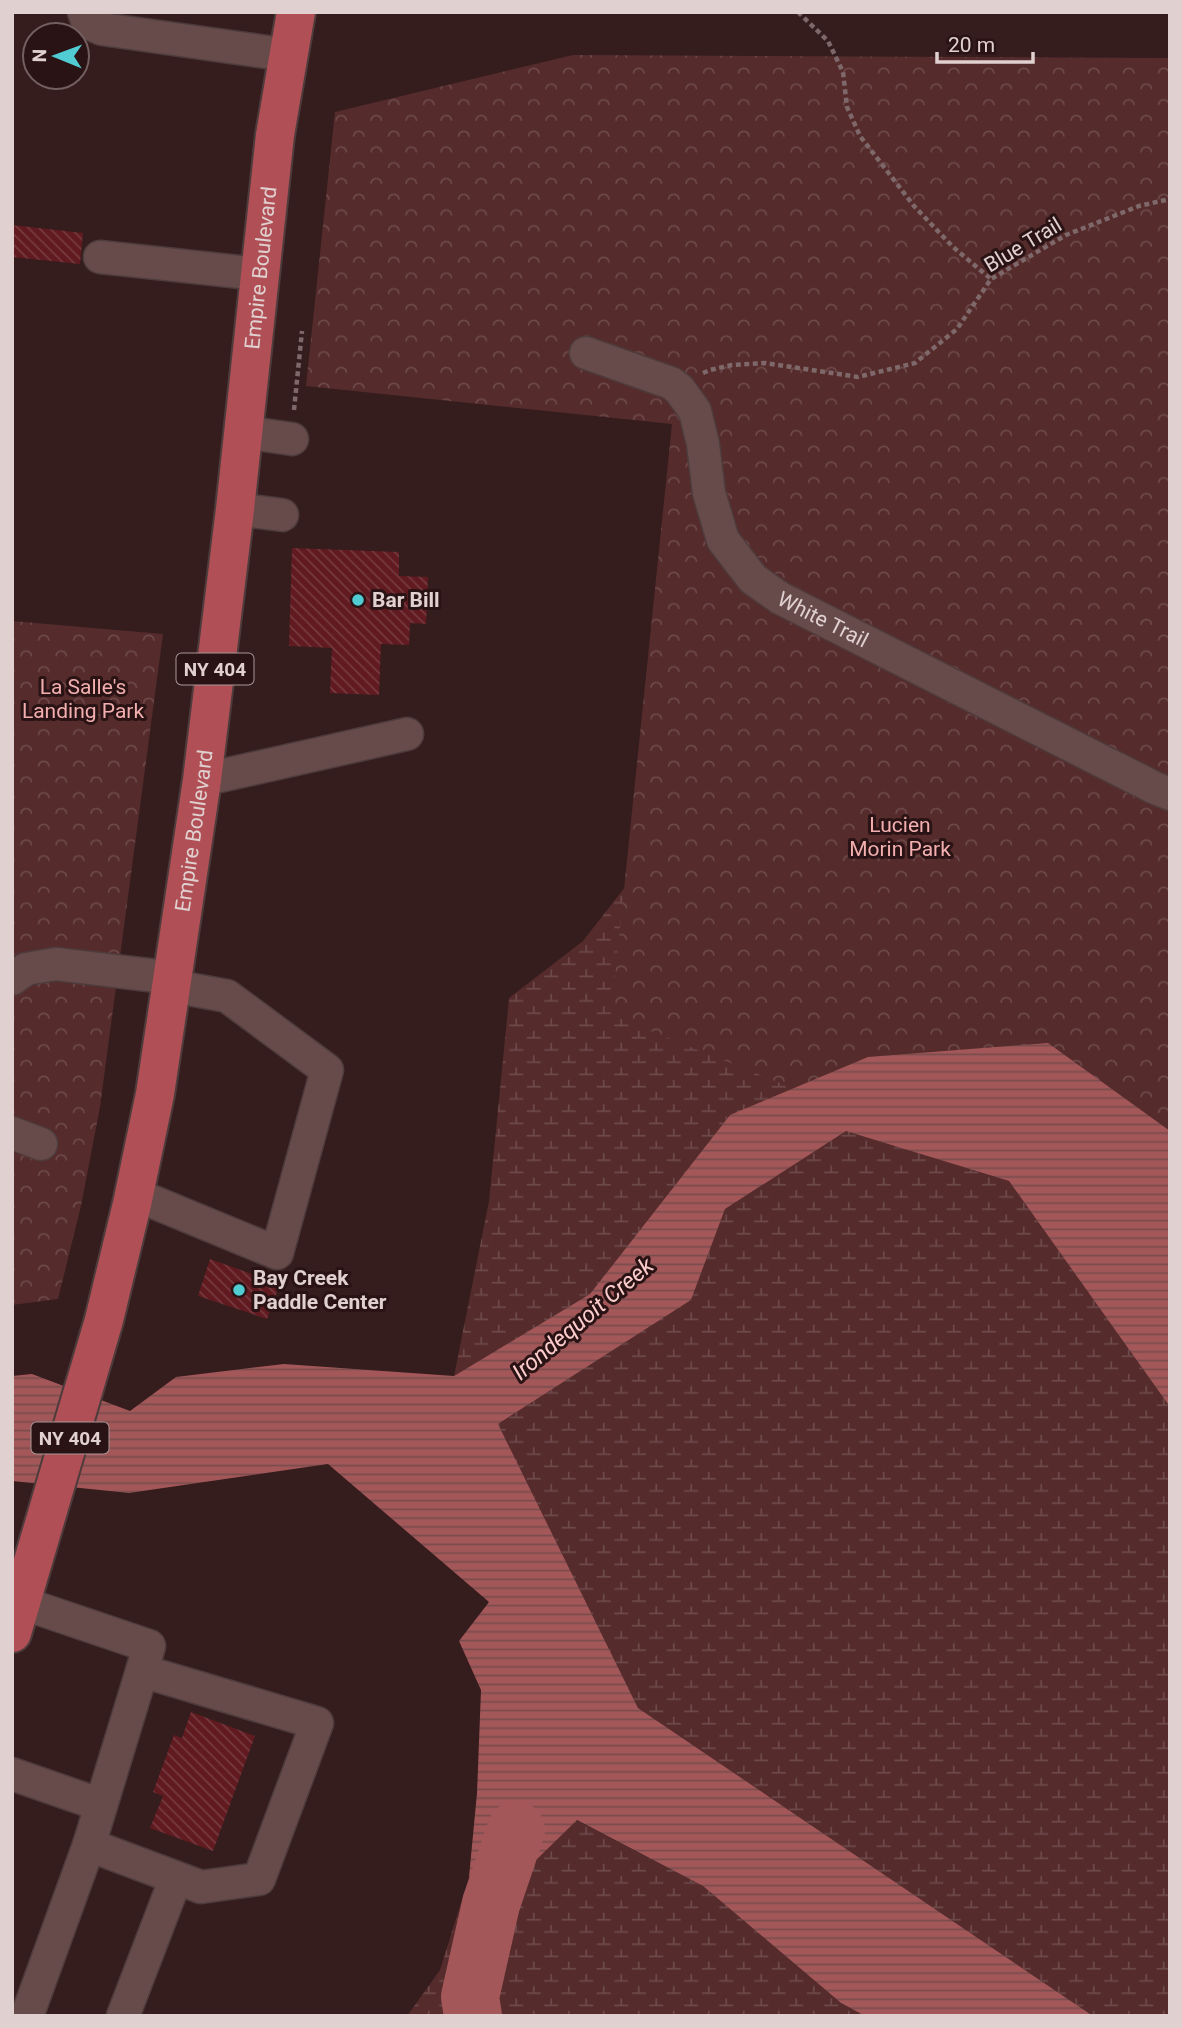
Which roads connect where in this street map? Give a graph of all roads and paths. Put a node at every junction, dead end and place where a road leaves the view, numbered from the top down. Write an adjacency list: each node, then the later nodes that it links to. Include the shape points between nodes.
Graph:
1 (84, 12): 4 (lane, via 88,23 102,29)
2 (296, 12): 4 (main road, Empire Boulevard / NY 404)
3 (798, 12): 8 (path, via 828,41 843,72 847,107 860,136 914,206)
4 (288, 55): 7 (main road, Empire Boulevard / NY 404)
5 (1170, 199): 8 (path, Blue Trail, via 1139,206 1066,235)
6 (100, 257): 7 (lane)
7 (260, 274): 11 (main road, Empire Boulevard / NY 404)
8 (991, 279): 10 (path, Blue Trail, via 957,329 915,363 858,377 765,363 732,365 710,370)
9 (586, 354): 10 (lane)
10 (679, 389): 17 (lane, White Trail, via 695,411 709,493 723,540 753,579 780,598)
11 (243, 432): 12 (lane); 13 (main road, Empire Boulevard / NY 404)
12 (292, 439)
13 (235, 509): 14 (lane); 16 (main road, Empire Boulevard / NY 404)
14 (282, 515)
15 (407, 734): 16 (lane)
16 (202, 780): 19 (main road, Empire Boulevard / NY 404)
17 (1170, 794)
18 (12, 979): 19 (lane, via 26,969 56,964)
19 (173, 982): 22 (main road, Empire Boulevard / NY 404); 22 (lane, via 227,996 327,1070 277,1253)
20 (12, 1133): 21 (lane)
21 (41, 1144)
22 (134, 1194): 23 (main road, Empire Boulevard / NY 404, via 104,1321)
23 (17, 1618): 24 (lane, via 149,1646)
24 (142, 1671): 26 (lane); 28 (lane, via 317,1723 259,1879 201,1887)
25 (12, 1774): 26 (lane)
26 (101, 1805): 27 (lane)
27 (89, 1844): 28 (lane); 29 (lane)
28 (176, 1878): 30 (lane)
29 (27, 2016)
30 (123, 2016)

